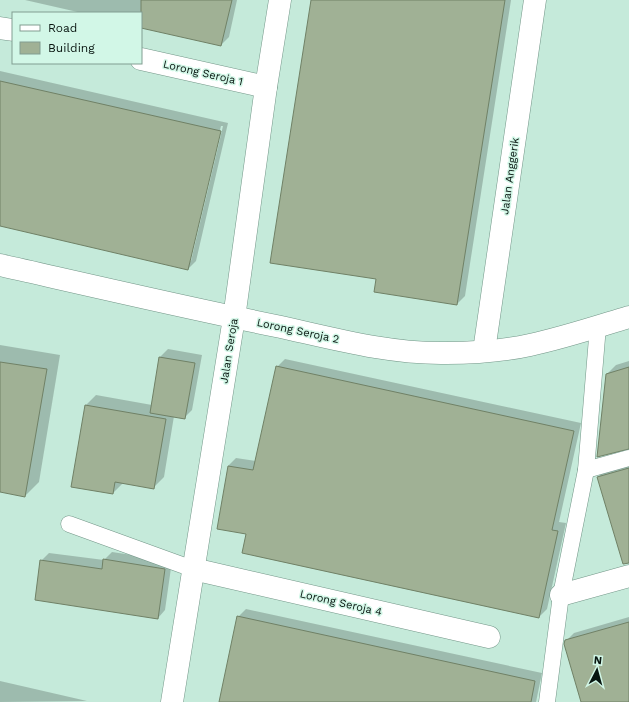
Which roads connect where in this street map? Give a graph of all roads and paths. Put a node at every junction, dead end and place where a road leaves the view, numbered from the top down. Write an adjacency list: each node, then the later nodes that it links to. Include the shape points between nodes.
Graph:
1 (280, 0): 6 (street, Jalan Seroja)
2 (536, 0): 11 (street, Jalan Anggerik)
3 (0, 28): 4 (street)
4 (12, 30)
5 (142, 59): 6 (street, Lorong Seroja 1)
6 (266, 87): 9 (street, Jalan Seroja)
7 (0, 265): 9 (street, Lorong Seroja 2)
8 (629, 317): 10 (street, Lorong Seroja 2)
9 (234, 318): 11 (street, Lorong Seroja 2, via 406,352); 15 (street, Jalan Seroja)
10 (598, 326): 11 (street, Lorong Seroja 2, via 528,345); 13 (lane)
11 (484, 351)
12 (629, 458): 13 (lane)
13 (586, 470): 17 (lane)
14 (69, 524): 15 (lane)
15 (193, 568): 18 (street, Lorong Seroja 4); 19 (street, Jalan Seroja)
16 (629, 576): 17 (street)
17 (561, 595): 20 (lane)
18 (489, 638)
19 (172, 702)
20 (547, 702)

